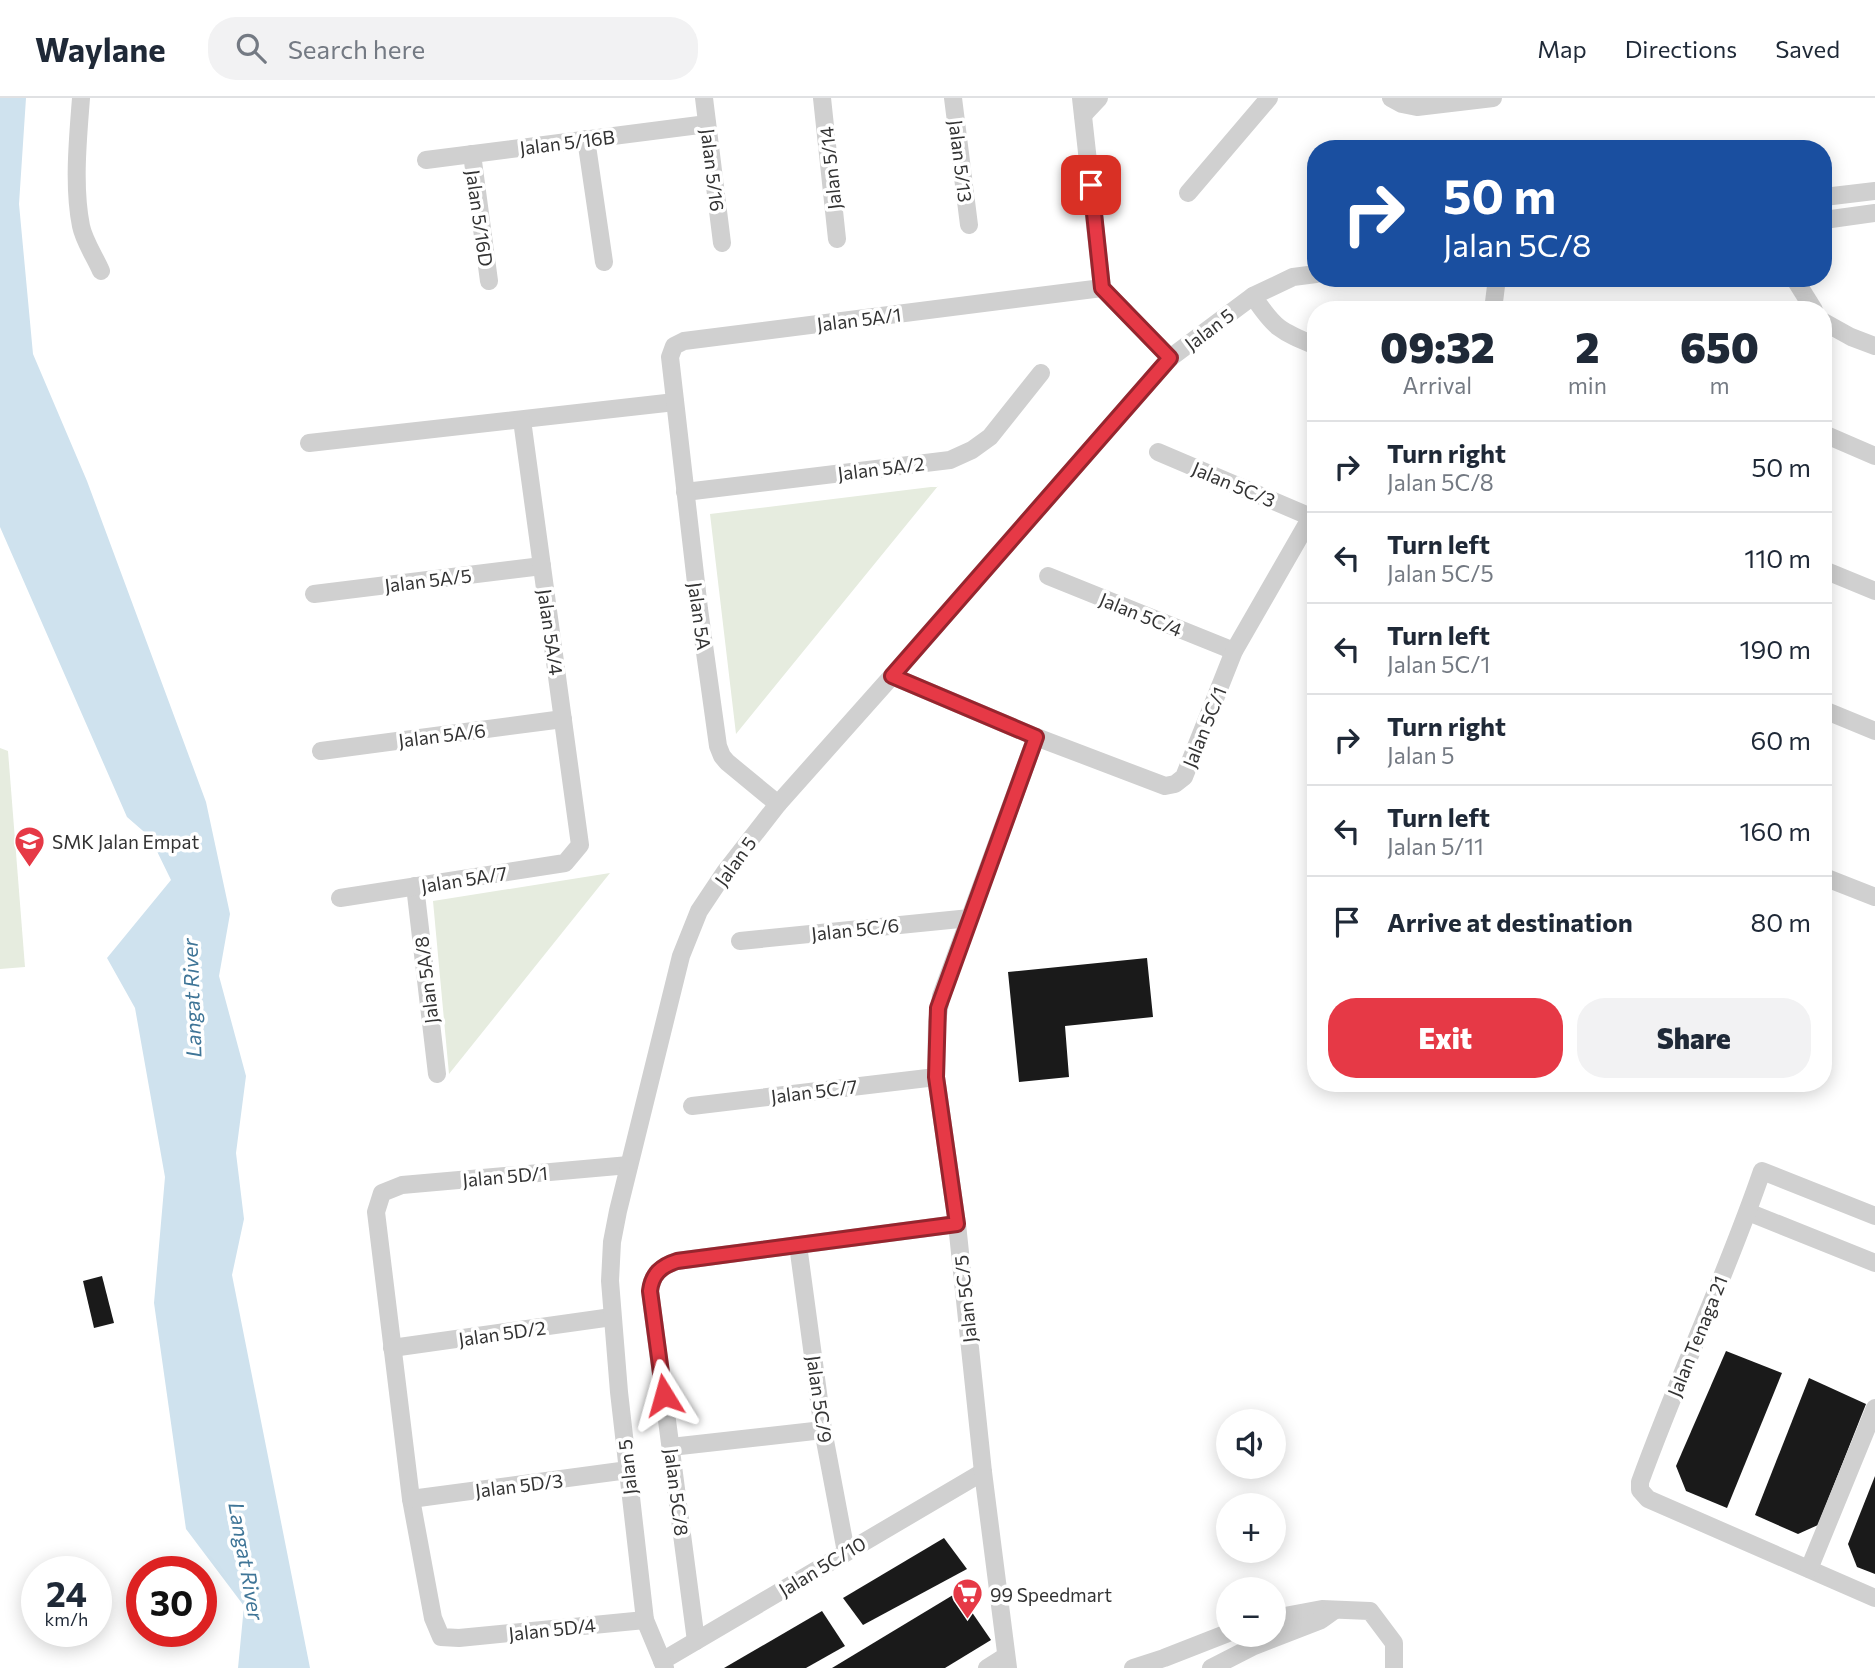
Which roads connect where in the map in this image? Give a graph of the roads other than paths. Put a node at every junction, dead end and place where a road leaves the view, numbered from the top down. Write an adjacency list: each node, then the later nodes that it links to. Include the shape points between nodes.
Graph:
1 (81, 98): 23 (street, via 81,229)
2 (704, 98): 10 (street, Jalan 5/16)
3 (822, 98): 20 (street, Jalan 5/14)
4 (953, 98): 19 (street, Jalan 5/13)
5 (1099, 98): 9 (street)
6 (1269, 98): 15 (street)
7 (1391, 98): 8 (street, via 1417,107)
8 (1493, 98)
9 (1082, 107): 26 (street)
10 (707, 124): 11 (street, Jalan 5/16B); 21 (street, Jalan 5/16)
11 (586, 139): 12 (street, Jalan 5/16B); 22 (street)
12 (472, 154): 13 (street, Jalan 5/16B); 25 (street, Jalan 5/16D)
13 (426, 160)
14 (1875, 191): 16 (street)
15 (1188, 193)
16 (1832, 196)
17 (1875, 213): 18 (street)
18 (1832, 219)
19 (969, 225)
20 (837, 239)
21 (722, 243)
22 (604, 262)
23 (101, 271)
24 (1307, 275): 27 (street, Jalan 5)
25 (489, 281)
26 (1102, 288): 31 (street); 33 (street, Jalan 5A/1, via 684,341 674,346 670,357)
27 (1253, 296): 29 (street, via 1273,324); 31 (street, Jalan 5)
28 (1832, 326): 30 (street)
29 (1307, 342)
30 (1875, 346)
31 (1170, 358): 48 (street, Jalan 5)
32 (1041, 373): 39 (street, Jalan 5A/2, via 990,437 950,460)
33 (675, 402): 34 (street); 39 (street, Jalan 5A)
34 (522, 420): 36 (street); 42 (street, Jalan 5A/4)
35 (1832, 437): 38 (street)
36 (309, 443)
37 (1158, 452): 40 (street, Jalan 5C/3)
38 (1875, 456)
39 (685, 492): 54 (street, Jalan 5A, via 718,746 727,762)
40 (1307, 512)
41 (1307, 524): 47 (street, Jalan 5C/1)
42 (542, 566): 46 (street, Jalan 5A/5); 50 (street, Jalan 5A/4)
43 (1832, 573): 45 (street)
44 (1048, 576): 47 (street, Jalan 5C/4)
45 (1875, 591)
46 (314, 594)
47 (1234, 651): 52 (street, Jalan 5C/1, via 1184,777 1175,784 1165,786)
48 (892, 676): 52 (street, Jalan 5C/1); 54 (street, Jalan 5)
49 (1832, 713): 51 (street)
50 (563, 719): 53 (street, Jalan 5A/6); 55 (street, Jalan 5A/4)
51 (1875, 731)
52 (1036, 737): 60 (street, Jalan 5C/5)
53 (321, 751)
54 (778, 803): 65 (street, Jalan 5, via 699,911 681,956)
55 (580, 845): 57 (street, Jalan 5A/7, via 565,863)
56 (1832, 880): 58 (street)
57 (415, 886): 59 (street, Jalan 5A/7); 62 (street, Jalan 5A/8)
58 (1875, 897)
59 (340, 898)
60 (970, 918): 61 (street, Jalan 5C/6); 63 (street, Jalan 5C/5, via 938,1008)
61 (740, 941)
62 (437, 1074)
63 (936, 1077): 64 (street, Jalan 5C/7); 68 (street, Jalan 5C/5)
64 (692, 1106)
65 (629, 1165): 71 (street, Jalan 5, via 612,1241); 72 (street, Jalan 5D/1, via 402,1185 382,1193 376,1212)
66 (1748, 1212): 67 (street, Jalan Tenaga 21, via 1762,1171); 70 (street); 80 (street, Jalan Tenaga 21, via 1657,1434 1640,1490 1648,1499)
67 (1875, 1216)
68 (957, 1224): 69 (street, Jalan 5C/8); 77 (street, Jalan 5C/5)
69 (799, 1245): 74 (street, Jalan 5C/9); 75 (street, Jalan 5C/8, via 677,1261 666,1264 652,1280)
70 (1875, 1263)
71 (612, 1317): 72 (street, Jalan 5D/2); 76 (street, Jalan 5)
72 (391, 1348): 78 (street)
73 (1875, 1408): 80 (street)
74 (823, 1430): 75 (street); 79 (street, Jalan 5C/9)
75 (671, 1447): 86 (street, Jalan 5C/8)
76 (628, 1470): 78 (street, Jalan 5D/3); 84 (street, Jalan 5)
77 (983, 1472): 79 (street, Jalan 5C/10); 88 (street, Jalan 5C/5)
78 (411, 1499): 84 (street, Jalan 5D/4, via 433,1619 441,1637)
79 (846, 1552): 86 (street, Jalan 5C/10)
80 (1810, 1569): 81 (street)
81 (1875, 1598)
82 (1335, 1609): 83 (street); 92 (street, via 1321,1620); 93 (street, via 1370,1611 1394,1643)
83 (1286, 1615)
84 (645, 1620): 89 (street, Jalan 5)
85 (1216, 1638): 87 (street)
86 (696, 1641): 89 (street, Jalan 5C/10)
87 (1199, 1644): 91 (street); 92 (street)
88 (1007, 1662): 90 (street)
89 (663, 1665)
90 (987, 1668)
91 (1133, 1668)
92 (1211, 1668)
93 (1394, 1668)

